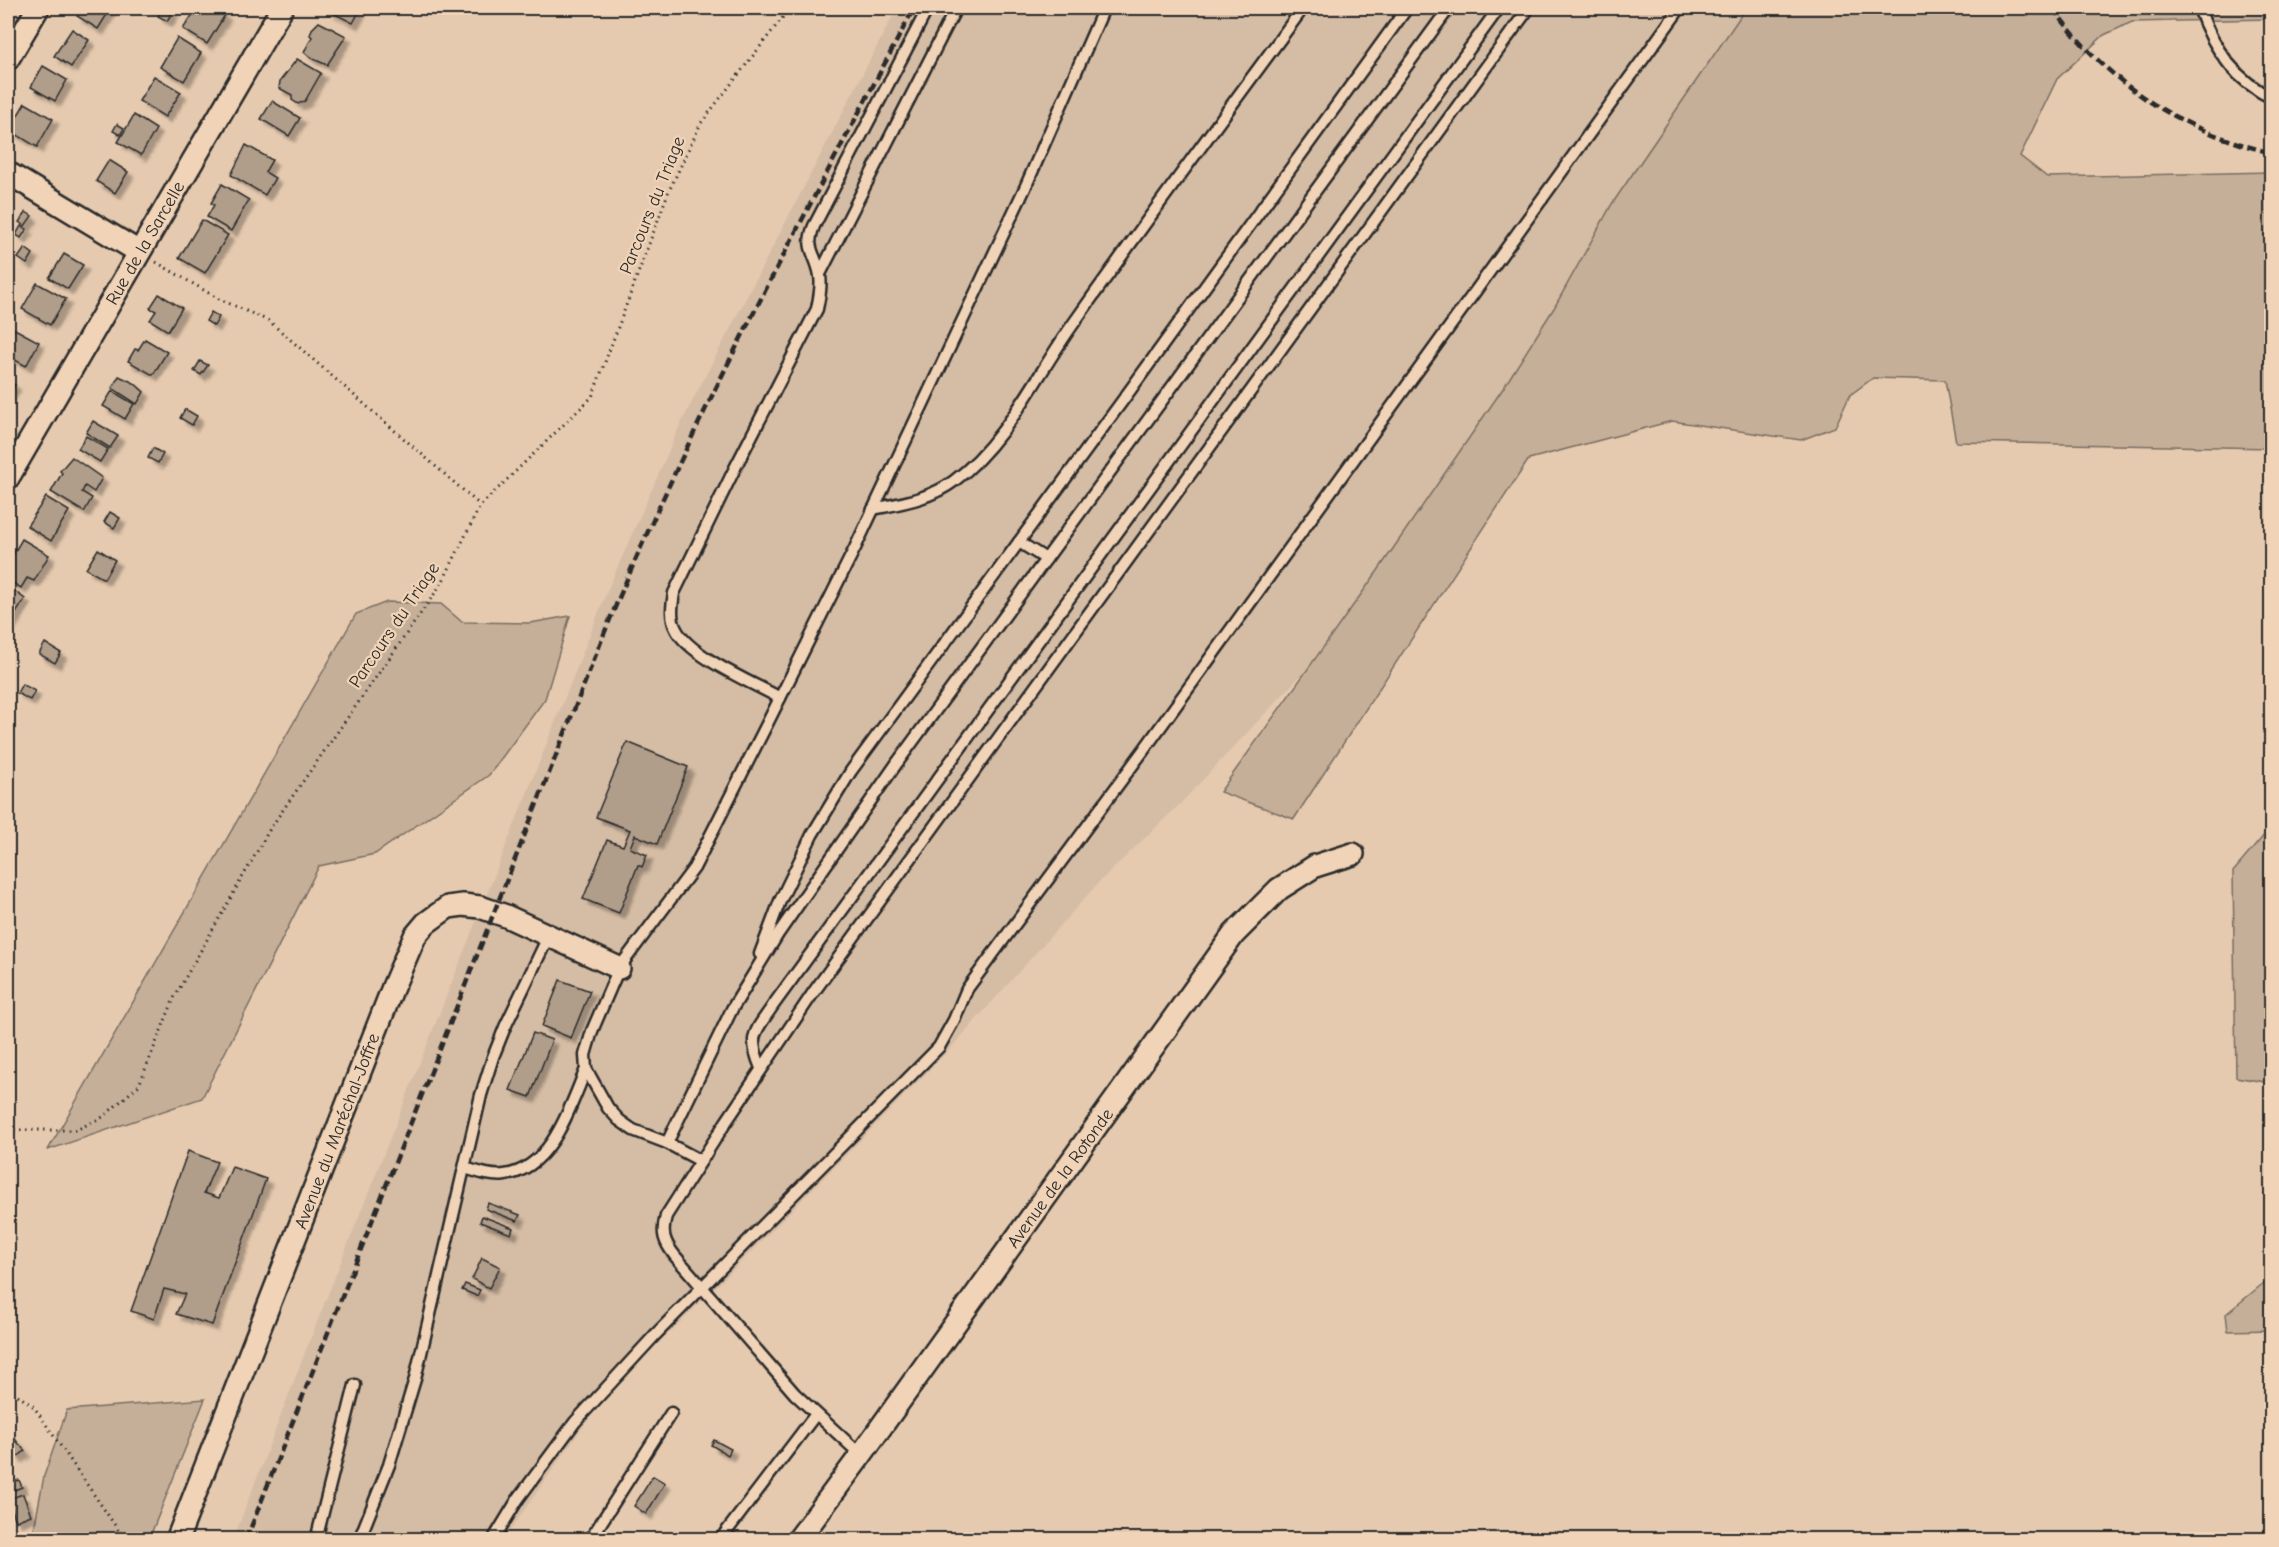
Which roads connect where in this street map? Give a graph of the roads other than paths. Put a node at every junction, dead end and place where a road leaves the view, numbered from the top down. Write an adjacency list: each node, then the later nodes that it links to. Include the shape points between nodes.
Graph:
1 (38, 8): 13 (street)
2 (282, 8): 16 (street, Rue de la Sarcelle)
3 (928, 8): 17 (lane, via 809,237)
4 (956, 8): 17 (lane)
5 (1104, 8): 19 (lane, via 1025,188)
6 (1302, 8): 19 (lane, via 983,455 933,494)
7 (1407, 8): 20 (lane)
8 (1449, 8): 21 (lane)
9 (1499, 8): 27 (lane, via 774,1004 754,1036)
10 (1529, 8): 27 (lane)
11 (1680, 8): 32 (lane, via 967,989 939,1047)
12 (2199, 8): 14 (lane, via 2212,40 2229,65 2256,91)
13 (8, 59)
14 (2271, 98)
15 (8, 173): 16 (street)
16 (139, 252): 18 (street, Rue de la Sarcelle)
17 (820, 274): 22 (lane, via 820,293 812,321 735,468 674,593 672,607 675,629 685,643)
18 (8, 478)
19 (873, 509): 22 (lane)
20 (1019, 542): 21 (lane); 26 (lane, via 851,771 780,901)
21 (1046, 559): 26 (lane, via 897,763)
22 (780, 698): 25 (lane, via 694,868)
23 (1353, 854): 36 (street, Avenue de la Rotonde, via 1315,866 1279,889 1234,934)
24 (549, 935): 25 (street, Avenue du Maréchal-Joffre); 31 (lane, via 493,1057); 37 (street, Avenue du Maréchal-Joffre, via 480,907 463,905 438,913 415,936)
25 (620, 968): 28 (lane, via 592,1031)
26 (752, 974): 29 (lane)
27 (761, 1068): 30 (lane)
28 (585, 1069): 29 (lane, via 619,1120); 31 (lane, via 554,1137 531,1164 505,1175)
29 (667, 1143): 30 (lane)
30 (701, 1161): 32 (lane, via 666,1216 662,1233 667,1247)
31 (465, 1168): 39 (lane, via 414,1379 389,1465)
32 (702, 1289): 35 (lane); 40 (lane, via 575,1422)
33 (355, 1385): 38 (lane)
34 (672, 1413): 41 (lane)
35 (816, 1414): 36 (lane); 42 (lane)
36 (861, 1455): 43 (street, Avenue de la Rotonde)
37 (177, 1539)
38 (316, 1539)
39 (359, 1539)
40 (493, 1539)
41 (590, 1539)
42 (720, 1539)
43 (798, 1539)

